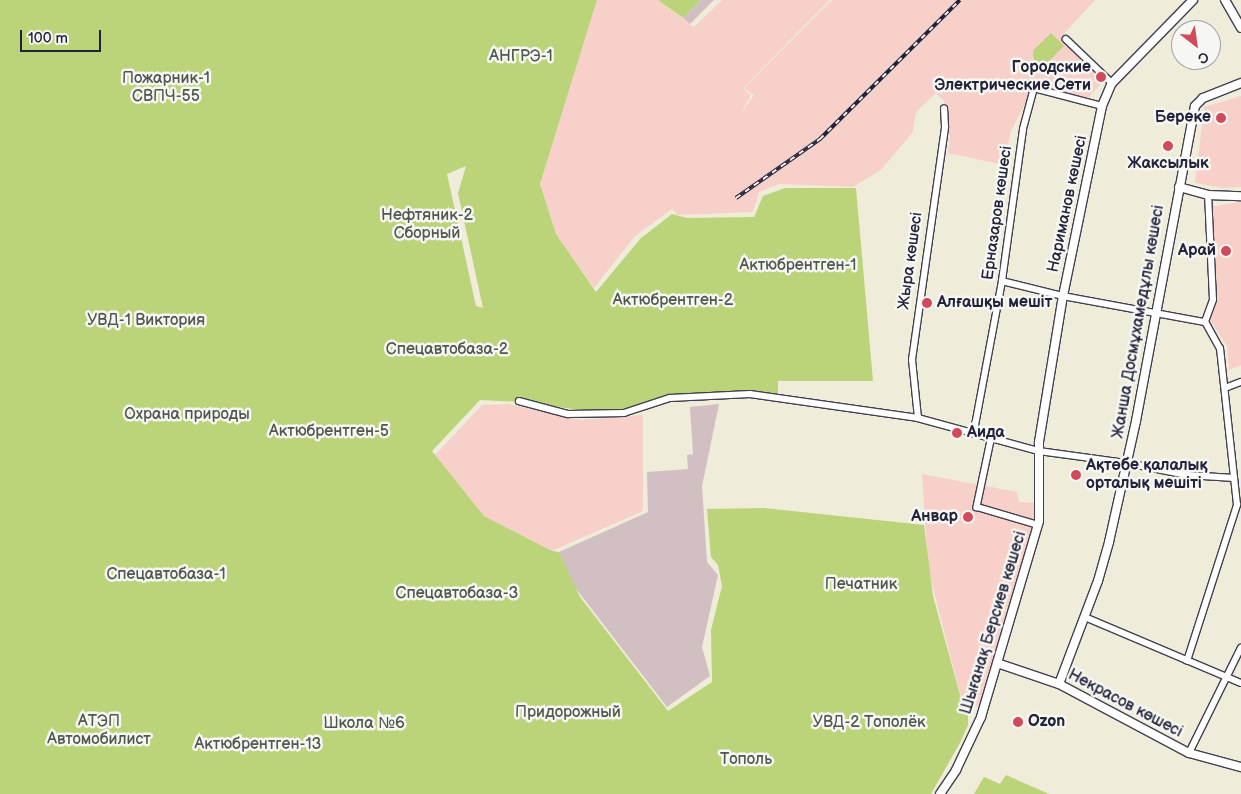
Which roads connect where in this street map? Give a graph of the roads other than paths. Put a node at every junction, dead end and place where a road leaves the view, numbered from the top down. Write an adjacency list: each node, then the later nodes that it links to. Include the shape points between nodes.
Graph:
1 (1193, 0): 6 (street)
2 (1226, 0): 3 (street)
3 (1241, 28)
4 (1066, 39): 6 (street)
5 (1241, 82): 9 (street, Жанша Досмұхамедұлы көшесі, via 1203,98 1194,106)
6 (1112, 83): 7 (street, Нариманов көшесі)
7 (1102, 106): 12 (street, Ерназаров көшесі, via 1034,88 1023,129); 13 (street, Нариманов көшесі)
8 (944, 109): 19 (street, Жыра көшесі, via 945,127 912,360)
9 (1179, 187): 10 (street); 14 (street, Жанша Досмұхамедұлы көшесі)
10 (1208, 195): 11 (street); 15 (street, via 1213,300)
11 (1241, 196)
12 (1002, 281): 13 (street); 20 (street, Ерназаров көшесі)
13 (1063, 296): 14 (street); 22 (street, Нариманов көшесі)
14 (1155, 314): 15 (street); 23 (street, Жанша Досмұхамедұлы көшесі)
15 (1204, 322): 17 (street, via 1220,349)
16 (1241, 382): 17 (street)
17 (1225, 388): 24 (street)
18 (519, 401): 19 (street, via 568,414 624,413 670,398 750,394)
19 (918, 418): 20 (street)
20 (974, 431): 21 (street)
21 (992, 436): 22 (street); 25 (street, via 977,507)
22 (1040, 451): 23 (street); 25 (street, Шығанақ Берсиев көшесі)
23 (1127, 462): 24 (street, via 1187,475); 26 (street, Жанша Досмұхамедұлы көшесі, via 1107,550)
24 (1234, 478): 28 (street, via 1237,505)
25 (1038, 525): 29 (street, Шығанақ Берсиев көшесі)
26 (1085, 617): 28 (street); 32 (street, Жанша Досмұхамедұлы көшесі)
27 (1241, 648): 30 (street)
28 (1186, 661): 30 (street)
29 (997, 663): 32 (street, Некрасов көшесі); 35 (street, Шығанақ Берсиев көшесі, via 972,738)
30 (1227, 680): 31 (street); 33 (street)
31 (1241, 683)
32 (1059, 684): 33 (street, Некрасов көшесі)
33 (1189, 752): 34 (street, Некрасов көшесі)
34 (1241, 767)
35 (940, 794)

